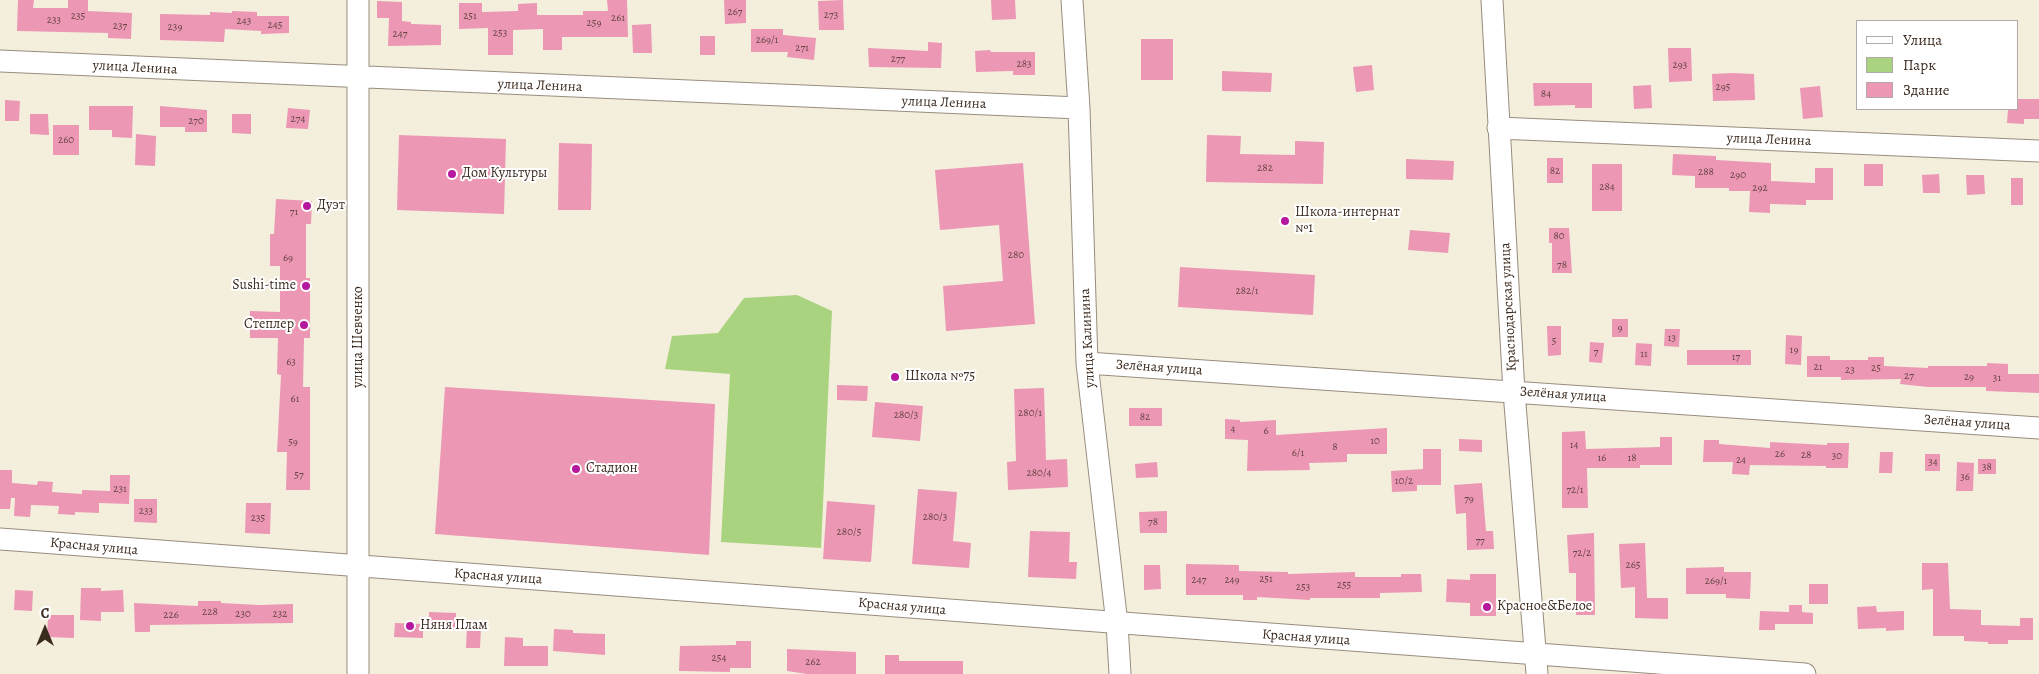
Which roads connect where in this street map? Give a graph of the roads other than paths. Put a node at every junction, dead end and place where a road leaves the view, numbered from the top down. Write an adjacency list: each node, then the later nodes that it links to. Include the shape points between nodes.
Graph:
1 (358, 0): 5 (street, улица Шевченко)
2 (1072, 0): 6 (street, улица Калинина)
3 (1492, 0): 7 (street, Краснодарская улица)
4 (0, 61): 5 (street, улица Ленина)
5 (359, 79): 6 (street, улица Ленина); 13 (street, улица Шевченко, via 357,558)
6 (1079, 108): 9 (street, улица Калинина)
7 (1498, 128): 8 (street, улица Ленина); 10 (street, Краснодарская улица)
8 (2039, 151)
9 (1087, 363): 10 (street, Зелёная улица); 14 (street, улица Калинина)
10 (1514, 392): 11 (street, Зелёная улица); 15 (street, Краснодарская улица)
11 (2039, 428)
12 (0, 539): 13 (street, Красная улица)
13 (360, 568): 14 (street, Красная улица); 16 (street, улица Шевченко)
14 (1116, 624): 15 (street, Красная улица); 17 (street, улица Калинина)
15 (1536, 665): 18 (street, Красная улица)
16 (358, 674)
17 (1120, 674)
18 (1804, 674)

